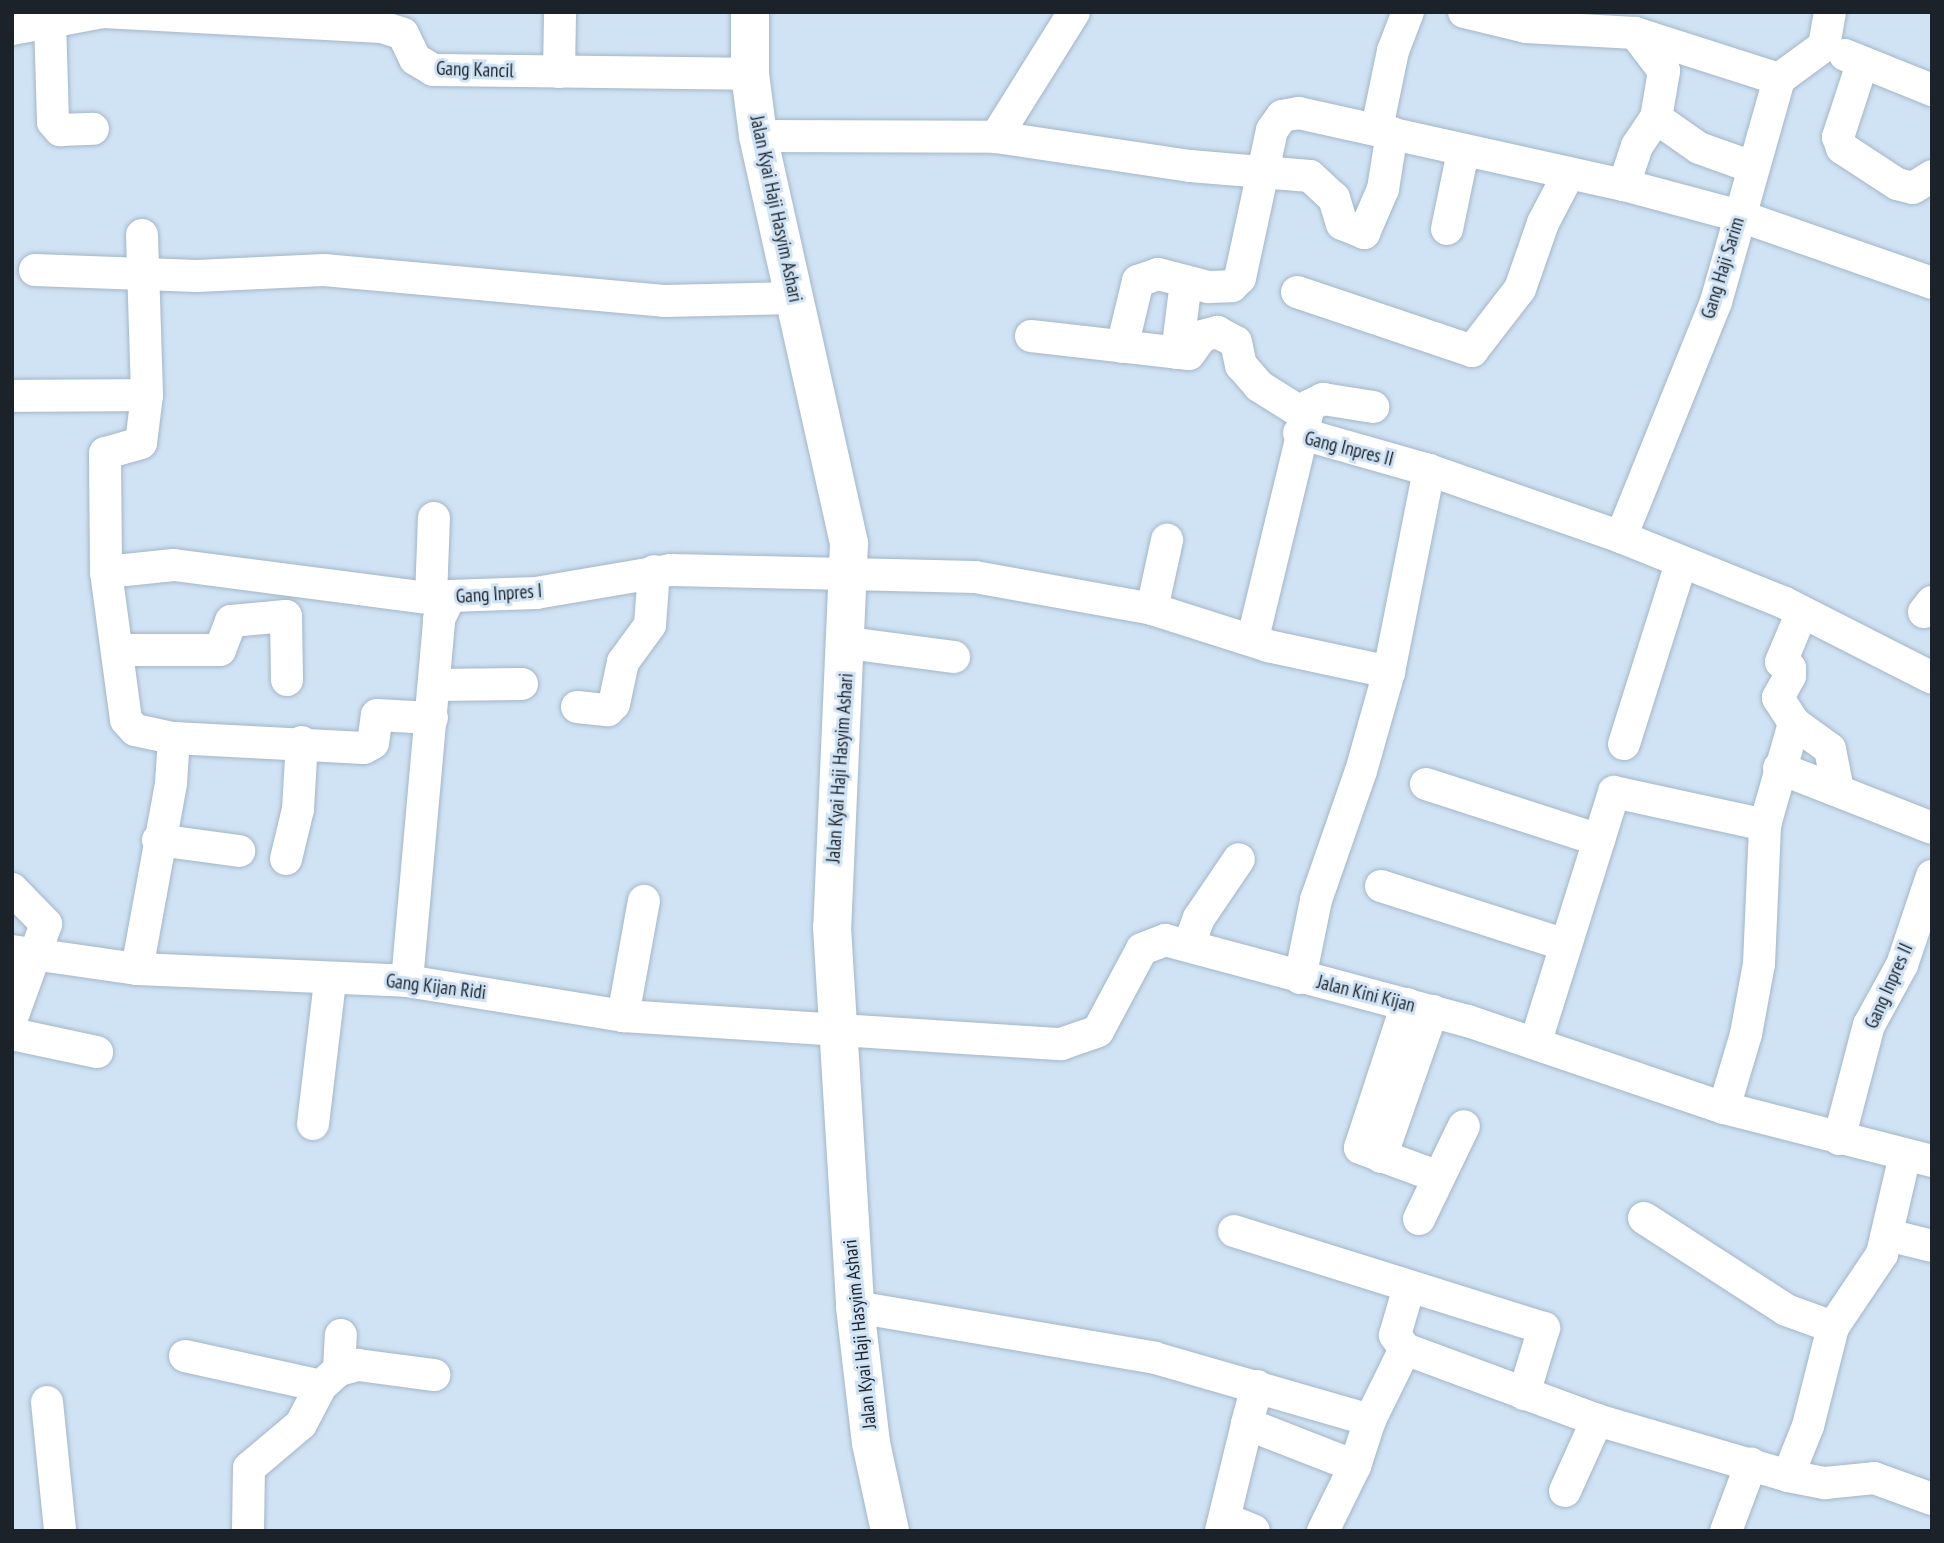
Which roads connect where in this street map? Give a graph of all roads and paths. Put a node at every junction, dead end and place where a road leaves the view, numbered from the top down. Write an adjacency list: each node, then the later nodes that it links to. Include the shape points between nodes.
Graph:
1 (560, 12): 13 (street)
2 (750, 12): 14 (main road, Jalan Kyai Haji Hasyim Ashari)
3 (1074, 12): 21 (street)
4 (1408, 12): 19 (street, via 1393,51)
5 (1464, 12): 10 (street, via 1526,27)
6 (1830, 12): 11 (street)
7 (287, 18): 8 (street, Gang Kancil, via 104,12); 13 (street, Gang Kancil, via 393,28 403,34 415,59 433,70)
8 (50, 20): 9 (street, Gang Kancil); 18 (street, via 53,122 60,130)
9 (15, 23)
10 (1635, 33): 15 (street); 17 (street, via 1664,71)
11 (1824, 46): 12 (street); 15 (street)
12 (1862, 64): 16 (street); 26 (street, via 1838,137 1842,148 1896,184 1913,188)
13 (559, 72): 14 (street, Gang Kancil)
14 (750, 74): 20 (main road, Jalan Kyai Haji Hasyim Ashari)
15 (1779, 79): 23 (street, Gang Haji Sarim)
16 (1932, 90)
17 (1656, 118): 23 (street, via 1699,148); 27 (street, via 1637,146)
18 (93, 129)
19 (1385, 130): 22 (street); 24 (street, via 1299,113 1282,116 1272,130); 24 (street, via 1383,189 1364,233 1342,224 1334,198 1310,176)
20 (758, 135): 21 (street); 36 (main road, Jalan Kyai Haji Hasyim Ashari)
21 (996, 136): 24 (street, via 1190,166)
22 (1463, 152): 25 (street); 29 (street)
23 (1752, 167): 28 (street, Gang Haji Sarim)
24 (1264, 171): 33 (street, via 1240,278 1232,286)
25 (1569, 173): 27 (street); 35 (street, via 1543,223 1520,289 1472,351)
26 (1932, 176)
27 (1624, 185): 28 (street)
28 (1740, 216): 34 (street); 46 (street, Gang Haji Sarim, via 1716,302)
29 (1447, 229)
30 (142, 235): 32 (street)
31 (35, 270): 32 (street)
32 (142, 274): 36 (street, via 324,270 664,301); 40 (street)
33 (1186, 282): 38 (street, via 1158,274 1138,281); 39 (street)
34 (1932, 283)
35 (1297, 292)
36 (794, 298): 51 (main road, Jalan Kyai Haji Hasyim Ashari)
37 (1031, 337): 38 (street)
38 (1122, 347): 39 (street)
39 (1177, 353): 43 (street, via 1189,354 1202,336 1217,332 1236,342 1241,365)
40 (147, 395): 41 (street); 50 (street, via 141,443 104,453)
41 (12, 396)
42 (1373, 407): 43 (street, via 1323,399 1309,406)
43 (1302, 424): 44 (street, Gang Inpres II); 55 (street, Gang Inpres II, via 1287,514)
44 (1429, 470): 46 (street, Gang Inpres II); 59 (street)
45 (434, 518): 52 (street)
46 (1621, 537): 48 (street, Gang Inpres II)
47 (1167, 540): 53 (street)
48 (1681, 562): 54 (street, Gang Inpres II); 69 (street)
49 (654, 571): 51 (street, Gang Inpres I); 52 (street, Gang Inpres I, via 536,593 460,594); 64 (street, via 650,625 623,662 614,704 608,710)
50 (106, 572): 52 (street, via 174,565); 57 (street)
51 (851, 573): 53 (street, via 975,577); 56 (main road, Jalan Kyai Haji Hasyim Ashari)
52 (438, 599): 63 (street, Gang Inpres I)
53 (1152, 609): 55 (street)
54 (1802, 612): 60 (street, Gang Inpres II); 66 (street, via 1781,662 1790,667 1790,676 1778,698)
55 (1253, 638): 59 (street, via 1268,646)
56 (848, 643): 58 (street); 94 (main road, Jalan Kyai Haji Hasyim Ashari, via 834,828)
57 (117, 650): 61 (street, via 220,650 231,621 286,616); 67 (street, via 126,720 135,730)
58 (954, 657)
59 (1389, 672): 88 (street, via 1361,771 1316,900)
60 (1932, 678)
61 (287, 680)
62 (522, 684): 63 (street)
63 (435, 685): 65 (street, Gang Inpres I)
64 (577, 707)
65 (432, 718): 68 (street, via 377,715 373,743 364,748); 90 (street, Gang Inpres I)
66 (1794, 723): 70 (street); 72 (street, via 1830,748)
67 (174, 738): 68 (street); 75 (street, via 171,783)
68 (302, 742): 78 (street, via 298,809)
69 (1624, 744)
70 (1779, 768): 72 (street); 73 (street)
71 (1426, 784): 76 (street)
72 (1838, 790): 74 (street)
73 (1765, 825): 76 (street, via 1614,792); 98 (street, via 1759,964)
74 (1932, 828)
75 (158, 840): 77 (street); 87 (street)
76 (1599, 840): 85 (street)
77 (239, 851)
78 (286, 859)
79 (1238, 859): 84 (street, via 1199,918)
80 (1932, 876): 101 (street, Gang Inpres II, via 1902,965 1869,1025)
81 (1381, 886): 85 (street)
82 (12, 889): 86 (street, via 46,924)
83 (643, 901): 92 (street)
84 (1189, 945): 88 (street, Jalan Kini Kijan); 94 (street, Jalan Kini Kijan, via 1165,940 1143,950 1098,1031 1074,1043)
85 (1566, 945): 96 (street)
86 (23, 954): 87 (street, Gang Kijan Ridi); 93 (street)
87 (136, 969): 89 (street, Gang Kijan Ridi)
88 (1300, 978): 91 (street, Jalan Kini Kijan)
89 (330, 981): 90 (street, Gang Kijan Ridi); 99 (street)
90 (407, 981): 92 (street, Gang Kijan Ridi)
91 (1420, 1008): 96 (street, Jalan Kini Kijan); 103 (street, via 1360,1144 1362,1150)
92 (623, 1016): 94 (street, Gang Kijan Ridi)
93 (12, 1018)
94 (837, 1027): 110 (main road, Jalan Kyai Haji Hasyim Ashari)
95 (12, 1034): 97 (street)
96 (1536, 1041): 98 (street, Jalan Kini Kijan)
97 (96, 1052)
98 (1724, 1108): 101 (street, Jalan Kini Kijan)
99 (313, 1124)
100 (1464, 1126): 103 (street)
101 (1839, 1139): 102 (street, Jalan Kini Kijan)
102 (1918, 1158): 107 (street)
103 (1439, 1177): 105 (street)
104 (1644, 1218): 111 (street, via 1786,1310)
105 (1419, 1219)
106 (1234, 1231): 109 (street)
107 (1888, 1235): 108 (street); 111 (street, via 1857,1297 1842,1309)
108 (1932, 1246)
109 (1409, 1287): 113 (street, via 1395,1335); 118 (street, via 1544,1328)
110 (855, 1307): 117 (street, via 1155,1358); 131 (main road, Jalan Kyai Haji Hasyim Ashari, via 872,1443)
111 (1833, 1327): 125 (street, via 1808,1426)
112 (341, 1335): 116 (street)
113 (1405, 1349): 118 (street); 120 (street)
114 (185, 1356): 116 (street)
115 (434, 1375): 116 (street, via 358,1365)
116 (330, 1378): 130 (street, via 302,1424 248,1468)
117 (1257, 1386): 120 (street); 122 (street)
118 (1524, 1394): 121 (street)
119 (47, 1402): 129 (street)
120 (1370, 1420): 124 (street)
121 (1597, 1420): 123 (street); 126 (street)
122 (1247, 1424): 124 (street); 128 (street)
123 (1751, 1464): 125 (street); 134 (street)
124 (1355, 1466): 133 (street)
125 (1788, 1476): 127 (street, via 1825,1483 1874,1478)
126 (1565, 1491)
127 (1932, 1499)
128 (1223, 1525): 132 (street)
129 (60, 1531)
130 (248, 1531)
131 (890, 1531)
132 (1254, 1531)
133 (1323, 1531)
134 (1726, 1531)

